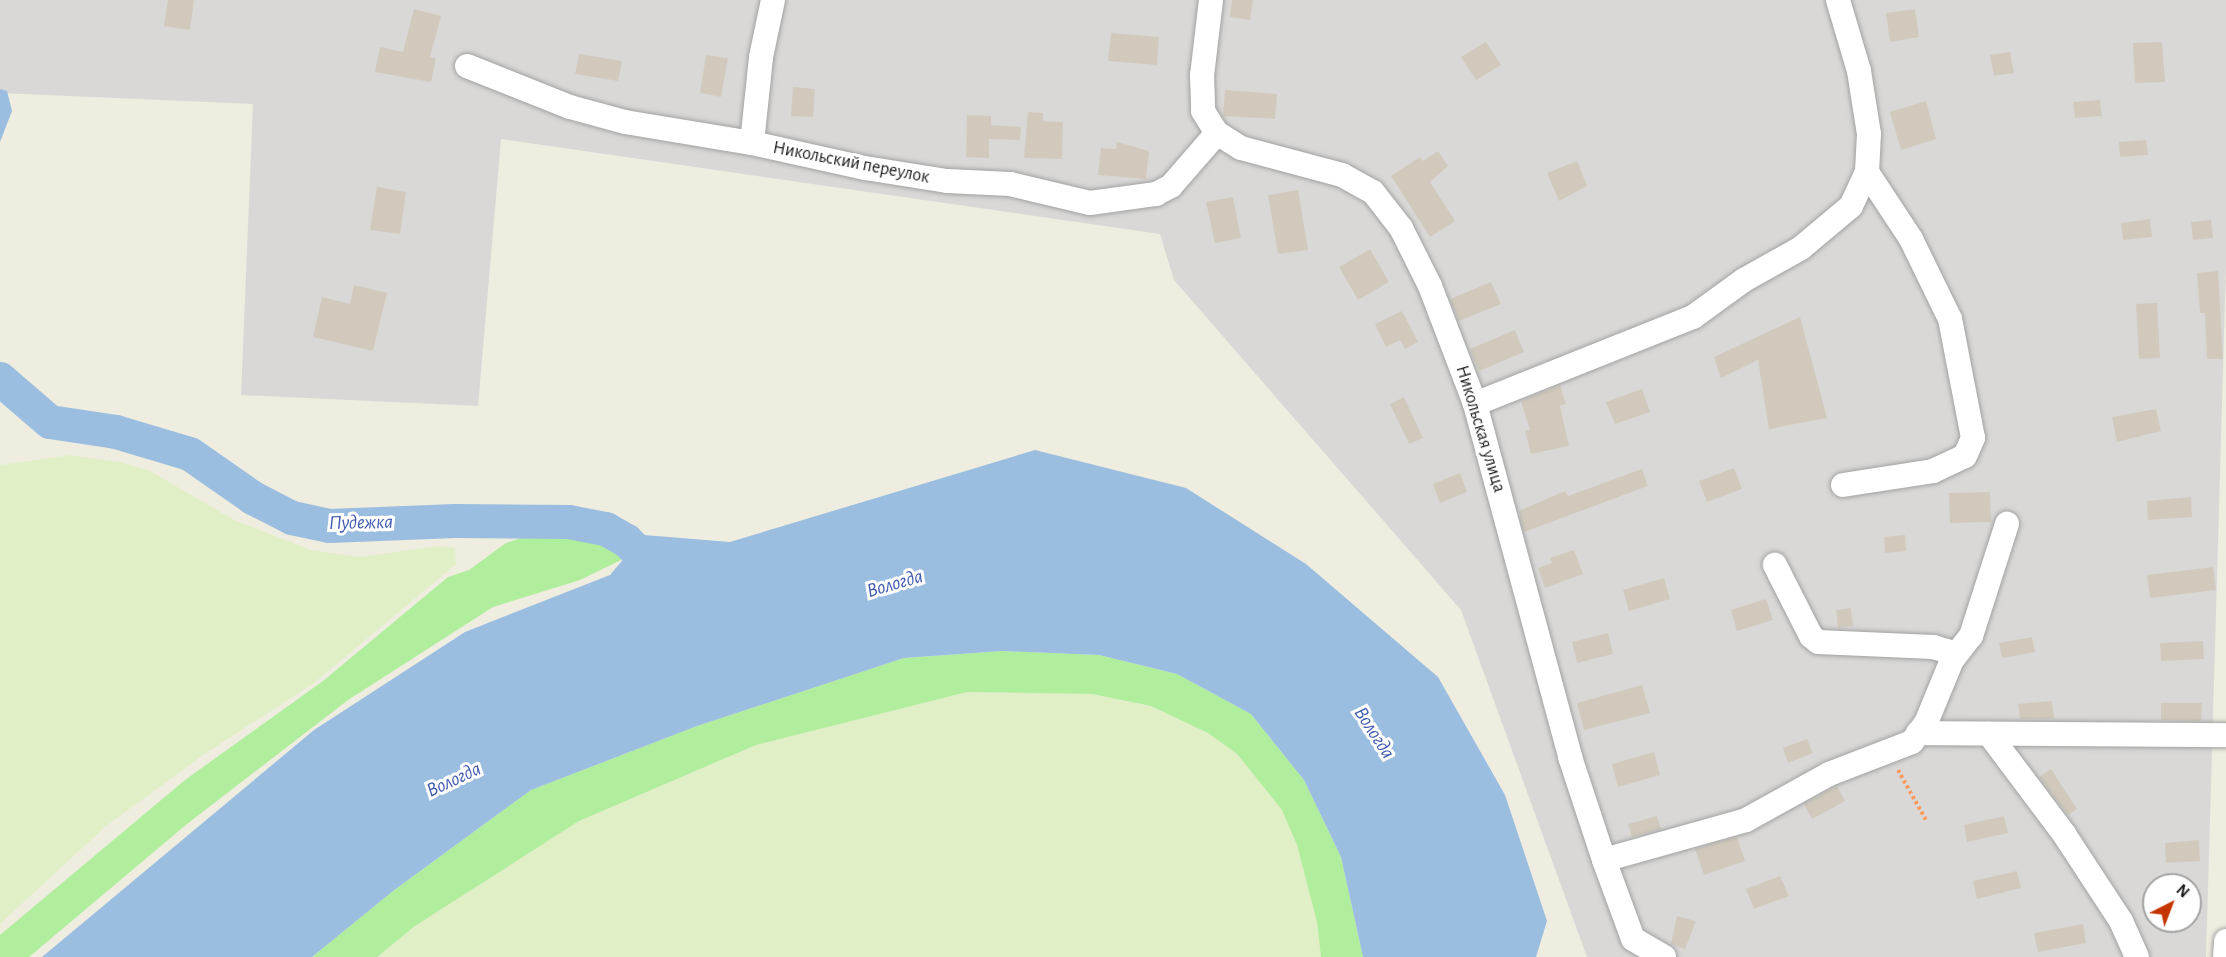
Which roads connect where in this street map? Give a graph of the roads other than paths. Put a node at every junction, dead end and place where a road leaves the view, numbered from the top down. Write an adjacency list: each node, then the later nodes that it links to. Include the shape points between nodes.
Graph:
1 (773, 0): 6 (street, via 761,57)
2 (1211, 0): 5 (street, via 1202,75 1203,111)
3 (1838, 0): 7 (street, via 1865,102)
4 (467, 66): 6 (street, Никольский переулок, via 570,107 614,119)
5 (1217, 133): 6 (street, Никольский переулок, via 1171,186 1156,194 1090,203 1010,184 947,181 865,168); 8 (street, Никольская улица, via 1241,148 1342,175 1373,192 1401,228 1430,286)
6 (752, 143)
7 (1867, 172): 8 (street, via 1851,206 1827,228 1693,317); 9 (street, via 1911,239 1950,319 1973,438 1965,456 1933,471)
8 (1475, 404): 16 (street, Никольская улица, via 1570,757)
9 (1843, 485)
10 (2007, 524): 12 (street, via 1971,636)
11 (1775, 565): 12 (street, via 1811,636 1818,642 1933,647 1947,651)
12 (1952, 660): 13 (street)
13 (1918, 733): 14 (street); 16 (street, via 1912,742 1829,774 1746,820)
14 (1989, 734): 15 (street); 20 (street, via 2121,921)
15 (2226, 735)
16 (1604, 860): 18 (street, Никольская улица)
17 (2226, 941): 21 (street)
18 (1632, 948): 19 (street, Никольская улица)
19 (1664, 957)
20 (2137, 957)
21 (2225, 957)

